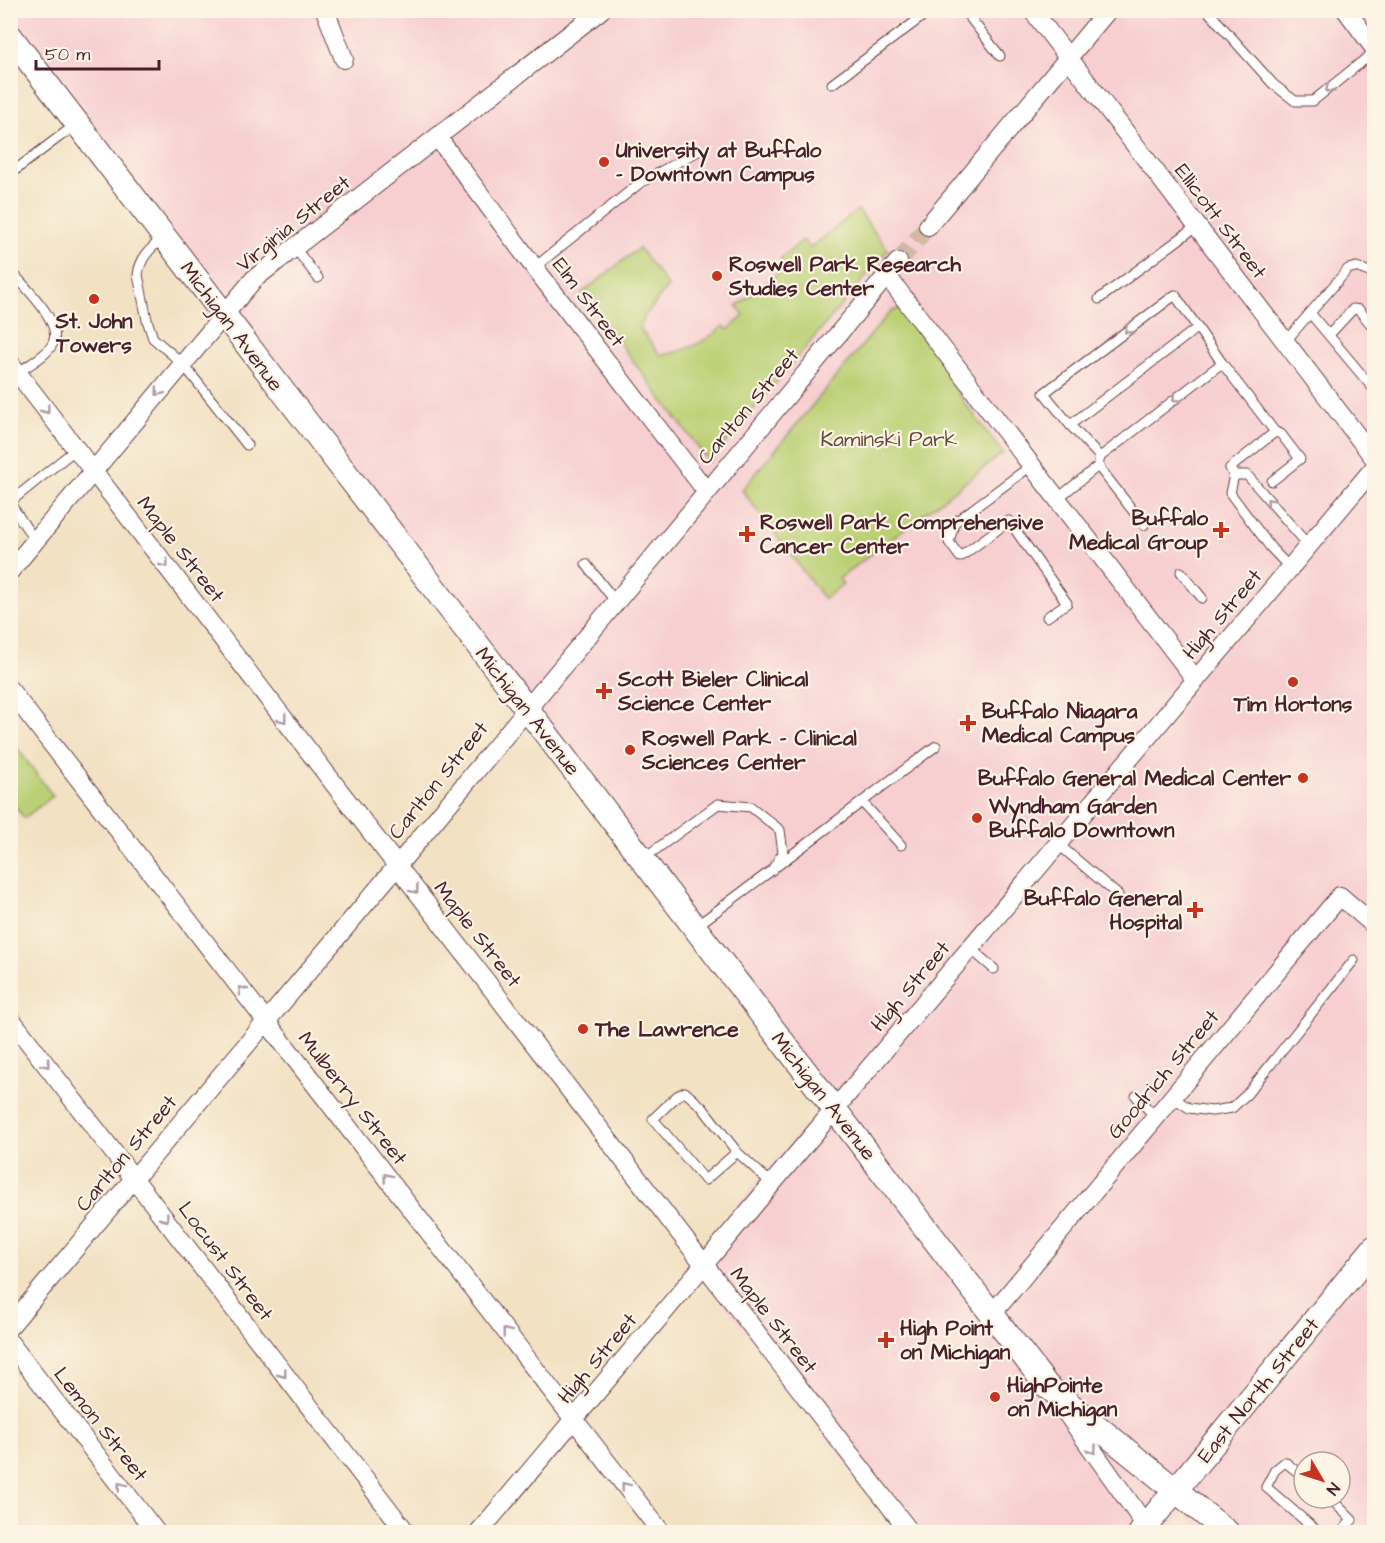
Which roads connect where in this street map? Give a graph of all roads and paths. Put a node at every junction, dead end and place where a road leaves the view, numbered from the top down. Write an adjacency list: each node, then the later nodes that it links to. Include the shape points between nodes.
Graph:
1 (325, 10): 14 (street)
2 (601, 10): 17 (street, Virginia Street)
3 (931, 10): 15 (lane)
4 (964, 10): 12 (lane)
5 (1032, 10): 13 (street, Ellicott Street)
6 (1108, 10): 13 (street)
7 (1207, 10): 11 (lane, one-way to 7, via 1313,101 1295,101 1273,84)
8 (1346, 10): 10 (street)
9 (10, 36): 16 (street, Michigan Avenue)
10 (1374, 48)
11 (1374, 52)
12 (1000, 56)
13 (1068, 58): 20 (street); 21 (street, Ellicott Street)
14 (344, 59)
15 (832, 84)
16 (77, 123): 19 (lane); 22 (street, Michigan Avenue)
17 (438, 138): 23 (street, Virginia Street); 24 (street, Elm Street)
18 (698, 152): 24 (lane, via 640,183)
19 (10, 174)
20 (928, 226)
21 (1197, 226): 28 (lane); 34 (street, Ellicott Street)
22 (164, 237): 30 (street, Michigan Avenue); 36 (lane, via 141,260 138,274 153,338)
23 (295, 248): 27 (lane); 30 (street, Virginia Street, via 254,279)
24 (535, 267): 50 (street, Elm Street)
25 (10, 270): 37 (lane, via 48,316 55,331 49,349)
26 (1374, 273): 29 (lane, via 1356,267 1348,269)
27 (318, 278)
28 (1099, 299)
29 (1310, 313): 33 (lane); 34 (lane)
30 (223, 315): 36 (street, Virginia Street); 65 (street, Michigan Avenue)
31 (1197, 328): 35 (lane); 39 (lane); 39 (lane, one-way to 39, via 1175,295 1044,393)
32 (1374, 328): 33 (lane, via 1359,310 1353,309)
33 (1329, 335): 38 (lane)
34 (1285, 342): 43 (street, Ellicott Street)
35 (1222, 363): 40 (lane); 44 (lane, one-way to 44)
36 (183, 364): 41 (lane); 47 (street, Virginia Street, one-way to 47)
37 (14, 368): 42 (street, Maple Street, one-way to 42)
38 (1374, 387)
39 (1070, 425): 44 (lane)
40 (1275, 432): 48 (lane, via 1230,468); 49 (lane, via 1281,434 1300,459)
41 (247, 445)
42 (76, 448): 47 (street, Maple Street); 52 (lane)
43 (1374, 458)
44 (1099, 462): 51 (lane); 53 (lane)
45 (1032, 465): 50 (street, Carlton Street, via 971,386 892,269); 51 (street); 62 (lane, via 954,524 949,542 960,557 1009,521 1067,603)
46 (1374, 468): 55 (street, High Street)
47 (93, 472): 54 (street, Virginia Street); 71 (street, Maple Street, one-way to 71)
48 (1234, 475): 55 (lane, one-way to 48, via 1247,476); 57 (lane, via 1230,493)
49 (1272, 481)
50 (707, 492): 61 (street, Carlton Street)
51 (1058, 499): 63 (street)
52 (10, 503): 54 (lane)
53 (1144, 525)
54 (35, 541): 58 (street, Virginia Street)
55 (1309, 546): 57 (street, High Street)
56 (586, 564): 61 (lane)
57 (1290, 568): 63 (street, High Street)
58 (10, 571)
59 (1182, 572): 60 (lane)
60 (1202, 598)
61 (615, 601): 65 (street, Carlton Street)
62 (1047, 617)
63 (1196, 680): 68 (street, High Street)
64 (10, 690): 80 (street, Mulberry Street, one-way to 64)
65 (526, 708): 70 (street, Michigan Avenue); 71 (street, Carlton Street)
66 (936, 746): 67 (lane)
67 (862, 802): 69 (lane); 72 (lane)
68 (1058, 844): 73 (lane); 76 (street, High Street)
69 (901, 845)
70 (642, 860): 72 (lane, via 718,804 751,807 780,830 783,853); 75 (street, Michigan Avenue)
71 (397, 866): 80 (street, Carlton Street); 89 (street, Maple Street, one-way to 89)
72 (772, 870): 75 (lane)
73 (1118, 895)
74 (1374, 925): 82 (street, Goodrich Street, via 1340,896)
75 (694, 928): 83 (street, Michigan Avenue)
76 (970, 948): 78 (lane); 83 (street, High Street)
77 (1354, 960): 82 (lane, via 1232,1108 1189,1108)
78 (994, 969)
79 (10, 1018): 86 (street, Locust Street, one-way to 86)
80 (266, 1021): 86 (street, Carlton Street); 94 (street, Mulberry Street, one-way to 80)
81 (1136, 1096): 84 (lane)
82 (1172, 1097): 84 (street, Goodrich Street)
83 (835, 1110): 87 (street, High Street); 90 (street, Michigan Avenue)
84 (1156, 1118): 90 (street, Goodrich Street)
85 (736, 1152): 85 (lane, via 702,1107 685,1092 653,1119 705,1180); 87 (lane)
86 (135, 1178): 91 (street, Carlton Street); 102 (street, Locust Street, one-way to 102)
87 (772, 1184): 89 (street, High Street)
88 (1374, 1248): 96 (street, East North Street)
89 (704, 1266): 94 (street, High Street); 105 (street, Maple Street)
90 (992, 1314): 93 (street, Michigan Avenue)
91 (10, 1326)
92 (10, 1343): 101 (street, Lemon Street, one-way to 92)
93 (1047, 1386): 96 (street, Michigan Avenue); 100 (street, Michigan Avenue, one-way to 100)
94 (574, 1420): 103 (street, High Street); 104 (street, Mulberry Street, one-way to 94)
95 (1292, 1467): 97 (lane, via 1286,1462 1275,1470 1266,1487)
96 (1176, 1490): 100 (street, East North Street); 106 (street, Michigan Avenue)
97 (1292, 1510)
98 (1292, 1510): 107 (lane)
99 (1342, 1510): 108 (lane, via 1352,1520)
100 (1144, 1530)
101 (156, 1533)
102 (406, 1533)
103 (479, 1533)
104 (661, 1533)
105 (910, 1533)
106 (1227, 1533)
107 (1318, 1533)
108 (1342, 1533)

